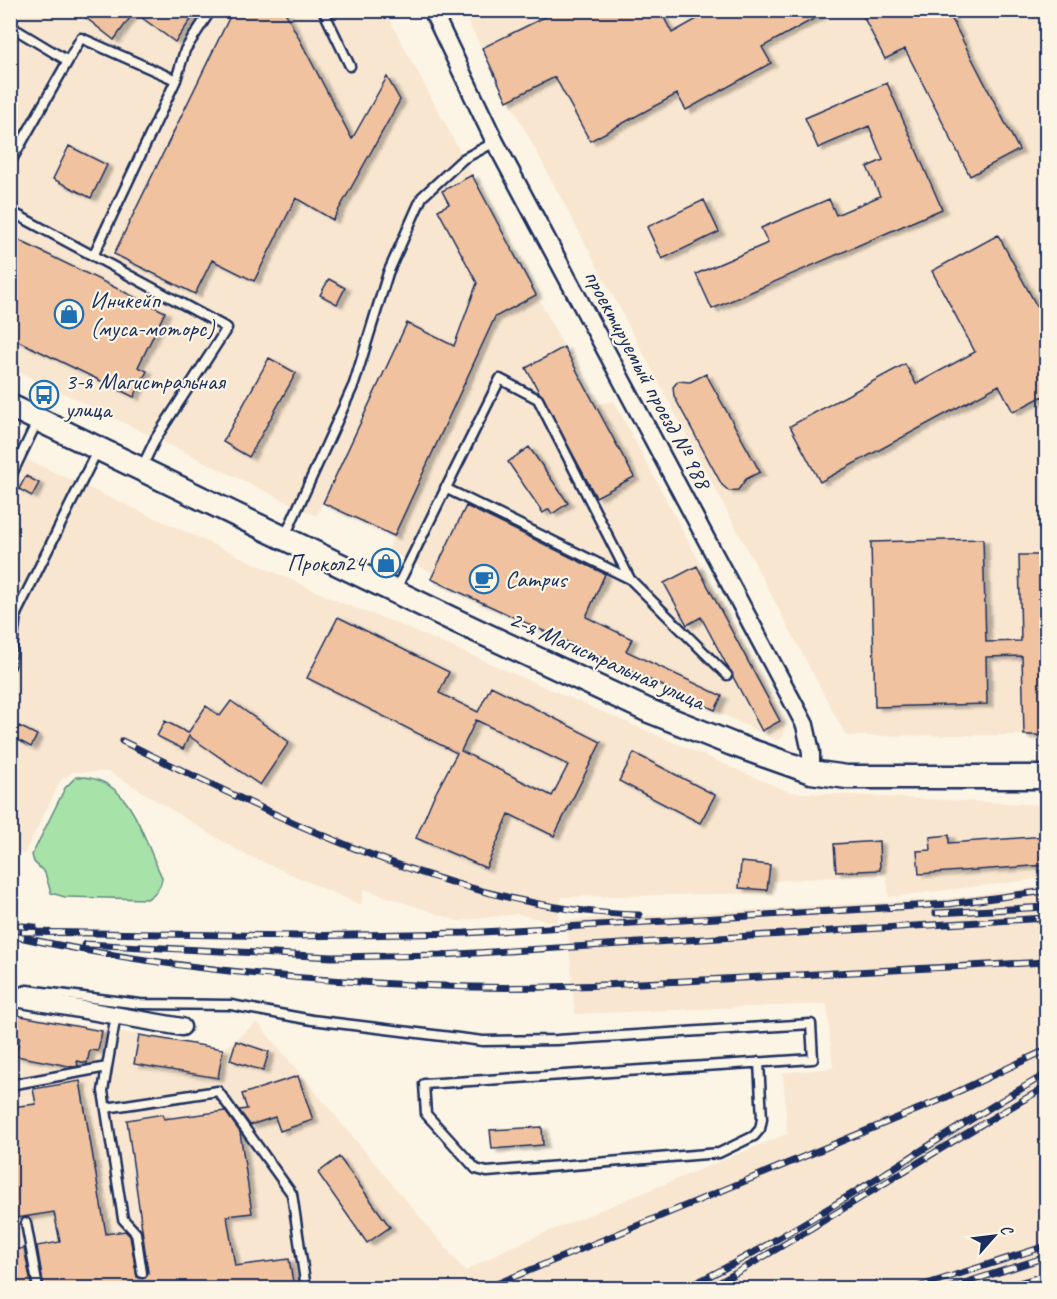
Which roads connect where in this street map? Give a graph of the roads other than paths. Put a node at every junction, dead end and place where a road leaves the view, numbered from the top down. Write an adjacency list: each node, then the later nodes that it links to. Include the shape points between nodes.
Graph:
1 (211, 10): 7 (lane, via 185,50)
2 (323, 10): 6 (lane)
3 (432, 10): 8 (street, проектируемый проезд № 988)
4 (10, 26): 5 (lane)
5 (68, 61): 7 (lane, via 81,38); 9 (lane)
6 (350, 66)
7 (176, 80): 11 (lane)
8 (495, 142): 18 (lane, via 463,159 422,197 388,273 354,384); 23 (street, проектируемый проезд № 988, via 805,725)
9 (10, 163)
10 (10, 210): 11 (lane)
11 (94, 254): 15 (lane, via 227,328 156,438)
12 (10, 406): 13 (street, 2-я Магистральная улица)
13 (38, 419): 14 (street, 2-я Магистральная улица); 16 (lane)
14 (99, 447): 15 (street, 2-я Магистральная улица); 21 (lane, via 16,614)
15 (142, 467): 18 (street, 2-я Магистральная улица)
16 (10, 478)
17 (445, 488): 19 (lane); 19 (lane, via 500,379 538,399); 20 (lane)
18 (284, 538): 20 (street, 2-я Магистральная улица)
19 (630, 579): 22 (lane)
20 (395, 592): 23 (street, 2-я Магистральная улица, via 649,711)
21 (10, 666)
22 (727, 675)
23 (811, 772): 24 (street, 2-я Магистральная улица, via 886,779)
24 (1047, 777)
25 (10, 996): 26 (street); 28 (lane, via 27,990 140,1004 231,1005 312,1020 483,1041 811,1024 813,1059)
26 (116, 1016): 27 (street); 29 (lane)
27 (182, 1027)
28 (759, 1062): 28 (lane, via 424,1084 426,1114 476,1169 487,1172 719,1153 754,1136 760,1129)
29 (107, 1067): 30 (lane); 31 (lane, via 103,1092)
30 (10, 1084)
31 (106, 1108): 33 (lane, via 123,1219 136,1233); 35 (lane, via 218,1091 292,1194)
32 (26, 1223): 34 (lane)
33 (142, 1273)
34 (38, 1288)
35 (306, 1288)

